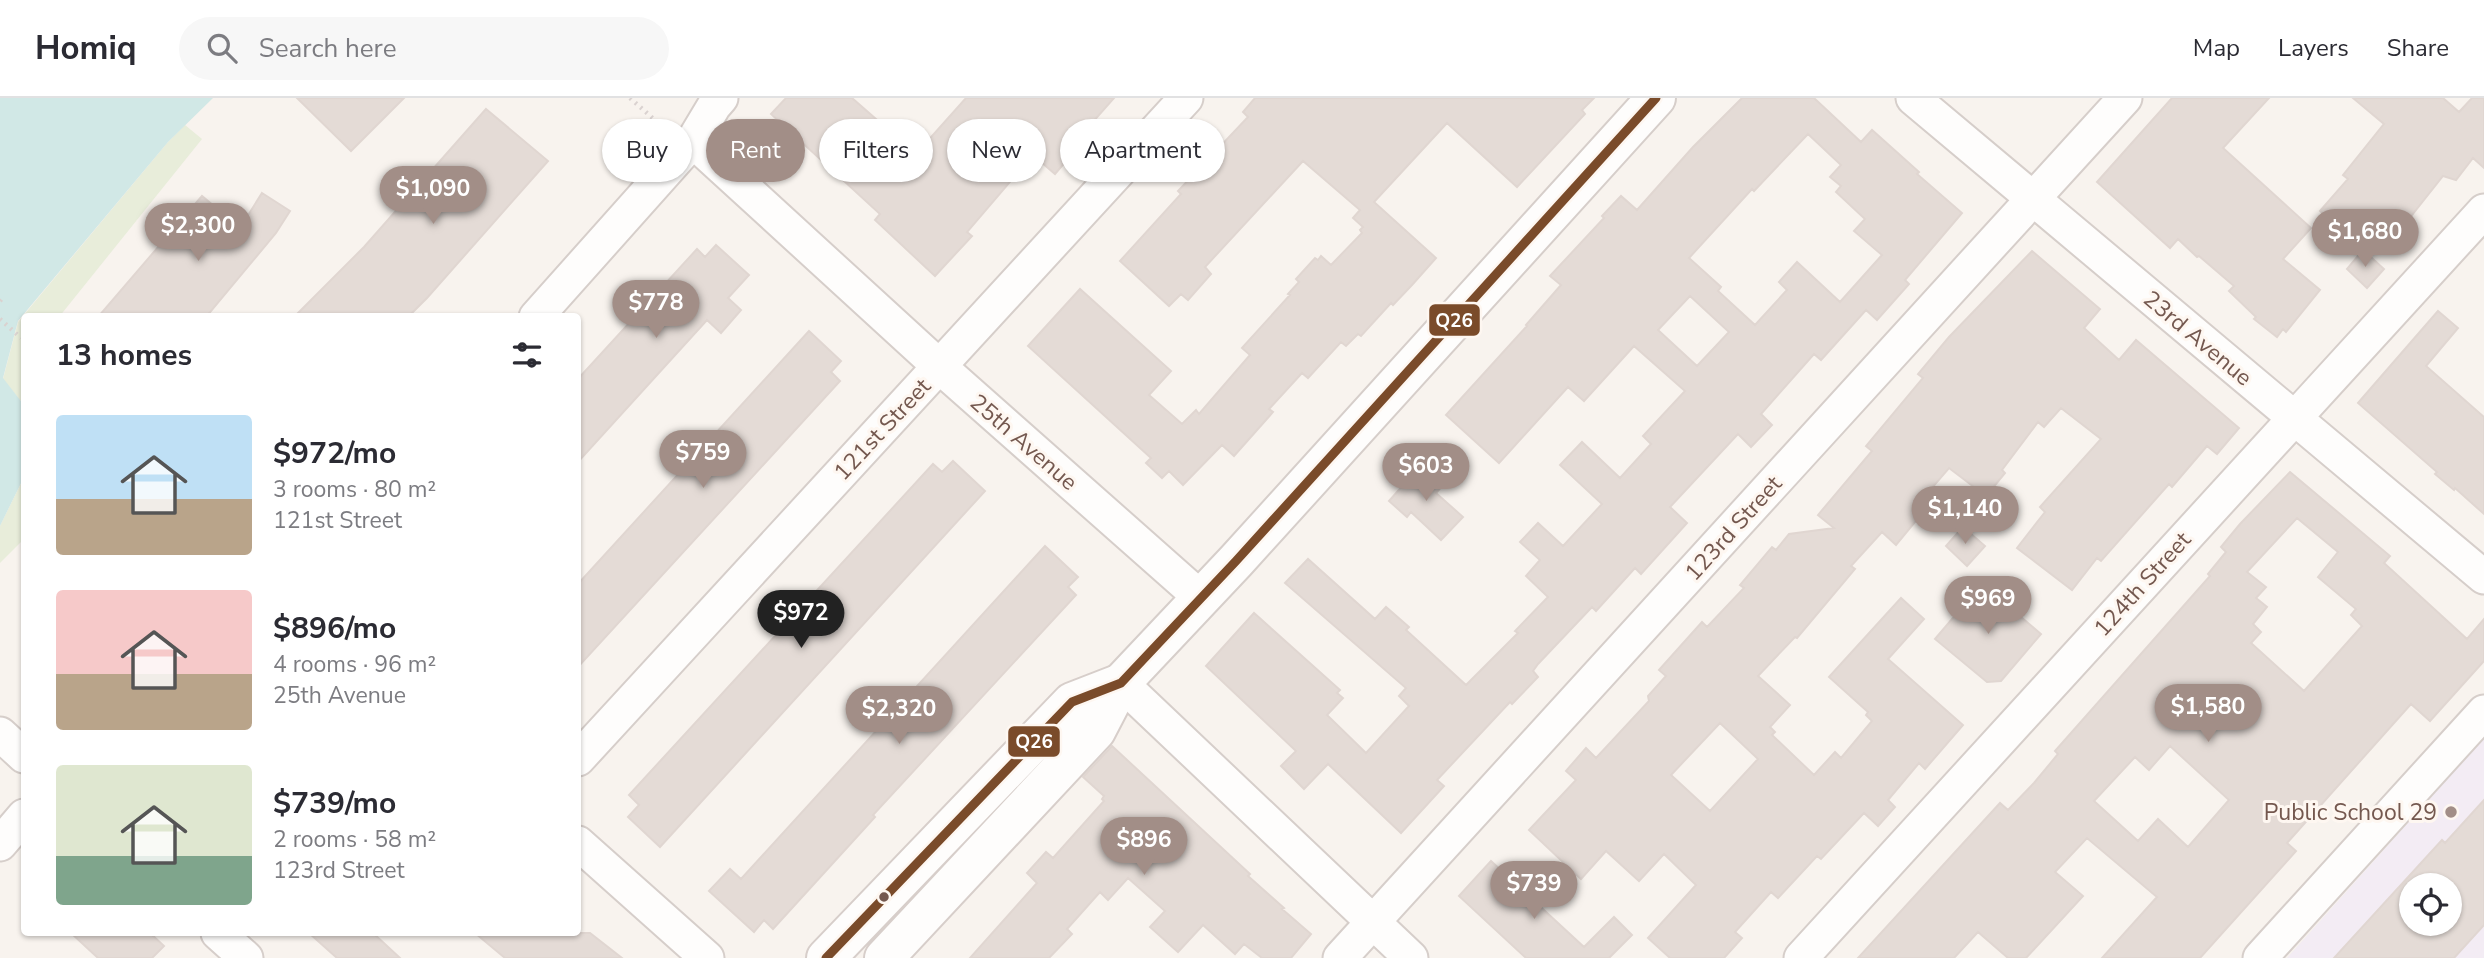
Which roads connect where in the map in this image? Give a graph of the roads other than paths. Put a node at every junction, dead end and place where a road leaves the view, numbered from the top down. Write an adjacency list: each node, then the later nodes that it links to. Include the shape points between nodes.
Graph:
1 (721, 98): 6 (street)
2 (1185, 98): 12 (street, 121st Street)
3 (1656, 98): 15 (street)
4 (1913, 98): 9 (street, 23rd Avenue)
5 (2125, 98): 9 (street, 123rd Street)
6 (692, 142)
7 (692, 147): 12 (street, 25th Avenue)
8 (657, 182): 11 (street)
9 (2033, 199): 13 (street, 23rd Avenue); 24 (street, 123rd Street)
10 (2484, 211): 13 (street, 124th Street)
11 (540, 313)
12 (940, 367): 15 (street, 25th Avenue); 20 (street, 121st Street)
13 (2293, 417): 14 (street, 23rd Avenue); 32 (street, 124th Street)
14 (2484, 578)
15 (1202, 598): 16 (street)
16 (1121, 683): 24 (street); 28 (street, via 1072,702); 29 (street, via 1096,731)
17 (2484, 712): 33 (street)
18 (0, 734): 19 (street)
19 (21, 753)
20 (581, 756)
21 (21, 820): 22 (street)
22 (0, 844)
23 (581, 846): 27 (street)
24 (1373, 923): 30 (street, 123rd Street); 31 (street)
25 (221, 936): 26 (street)
26 (246, 958)
27 (706, 958)
28 (826, 958)
29 (884, 958)
30 (1340, 958)
31 (1411, 958)
32 (1801, 958)
33 (2260, 958)

